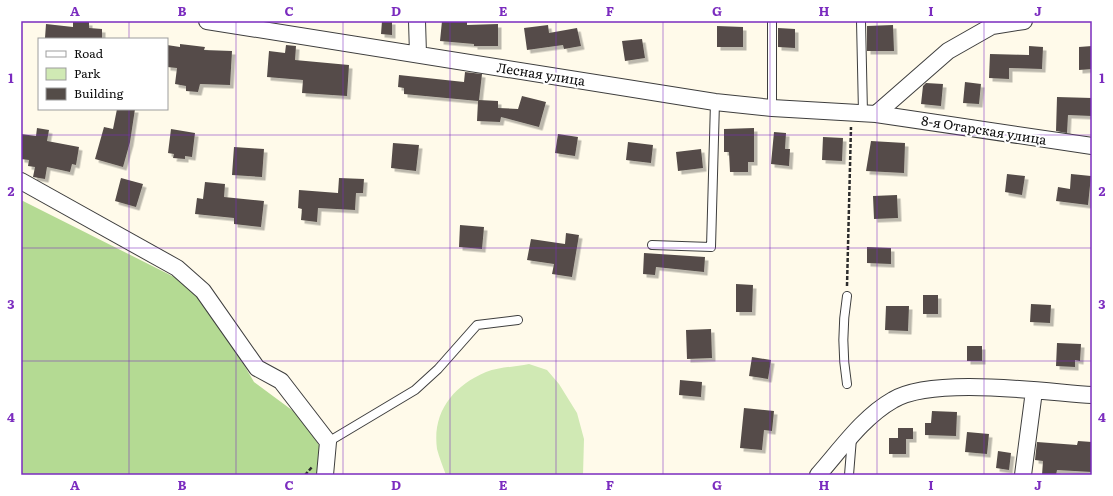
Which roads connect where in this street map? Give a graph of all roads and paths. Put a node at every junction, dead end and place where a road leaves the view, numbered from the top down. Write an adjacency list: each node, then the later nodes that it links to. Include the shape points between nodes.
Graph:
1 (207, 21): 6 (street, Лесная улица)
2 (417, 21): 6 (street)
3 (772, 21): 8 (lane)
4 (861, 21): 9 (lane)
5 (1024, 21): 9 (street, via 992,26 948,51)
6 (418, 54): 7 (street, Лесная улица)
7 (715, 102): 8 (street, Лесная улица); 12 (lane, via 711,247)
8 (772, 108): 9 (street, Лесная улица)
9 (863, 113): 10 (street, 8-я Отарская улица); 13 (path)
10 (1092, 146)
11 (21, 181): 19 (street, via 177,268 203,291 257,368 281,381)
12 (652, 245)
13 (847, 296): 15 (lane, via 843,359)
14 (518, 320): 19 (lane, via 477,325 438,369 415,390)
15 (847, 384)
16 (1034, 391): 17 (street); 18 (street, via 971,387 911,392 893,400 870,416); 23 (street)
17 (1092, 394)
18 (852, 437): 21 (street); 22 (lane)
19 (328, 442): 20 (street)
20 (325, 475)
21 (818, 475)
22 (849, 475)
23 (1023, 475)

